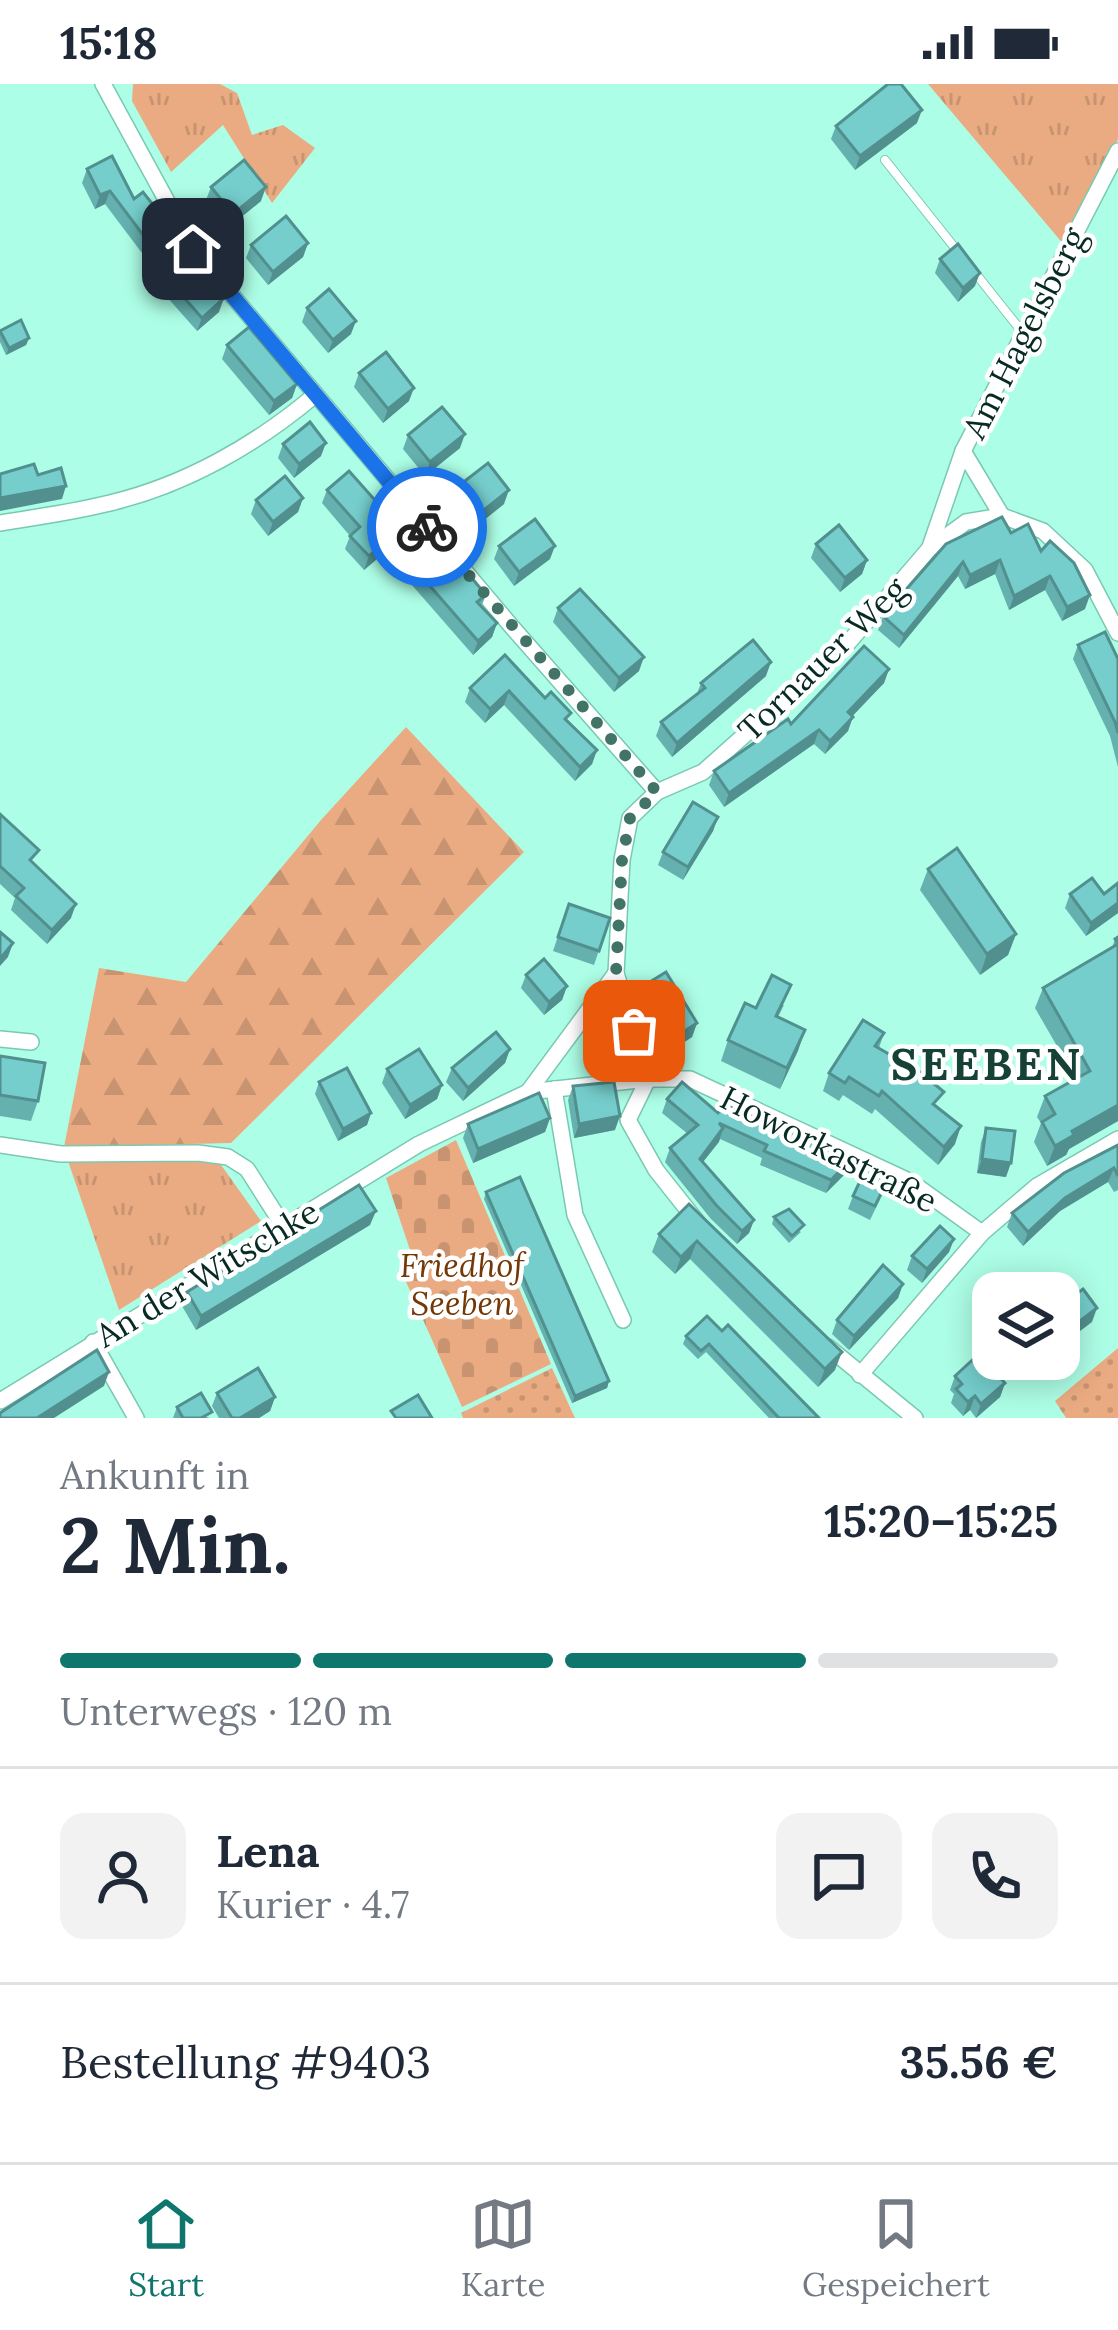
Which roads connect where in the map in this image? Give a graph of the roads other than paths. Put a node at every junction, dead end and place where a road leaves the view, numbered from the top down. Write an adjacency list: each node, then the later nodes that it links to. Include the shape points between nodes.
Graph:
1 (103, 84): 5 (street, via 193,249)
2 (1118, 151): 4 (street, Am Hagelsberg)
3 (885, 160): 4 (lane)
4 (1024, 334): 6 (street, Am Hagelsberg)
5 (314, 395): 8 (street, via 269,434 189,476 113,503); 11 (street)
6 (963, 451): 7 (street, Am Hagelsberg); 9 (street, Am Hagelsberg)
7 (1002, 517): 9 (street, Tornauer Weg, via 966,522); 10 (street, via 1043,531 1085,570)
8 (0, 524)
9 (929, 549): 11 (street, Tornauer Weg, via 849,642 704,772)
10 (1118, 633)
11 (657, 792): 12 (street, via 630,818)
12 (616, 973): 15 (street); 17 (street)
13 (0, 1039): 14 (street)
14 (31, 1042)
15 (648, 1078): 16 (street, Howorkastraße); 21 (street, Howorkastraße, via 690,1079 911,1183); 22 (street, via 628,1120 656,1170)
16 (554, 1089): 17 (street, Howorkastraße); 23 (street, via 575,1215)
17 (527, 1092): 20 (street, An der Witschke, via 415,1147)
18 (1118, 1139): 21 (street, via 1037,1186)
19 (0, 1145): 20 (street, via 62,1154 220,1155 247,1169)
20 (284, 1227): 24 (street, An der Witschke)
21 (982, 1233): 26 (street)
22 (715, 1239)
23 (623, 1320)
24 (93, 1342): 27 (street, An der Witschke); 28 (street)
25 (823, 1342): 26 (street)
26 (857, 1374): 29 (street)
27 (0, 1401)
28 (136, 1418)
29 (915, 1418)

